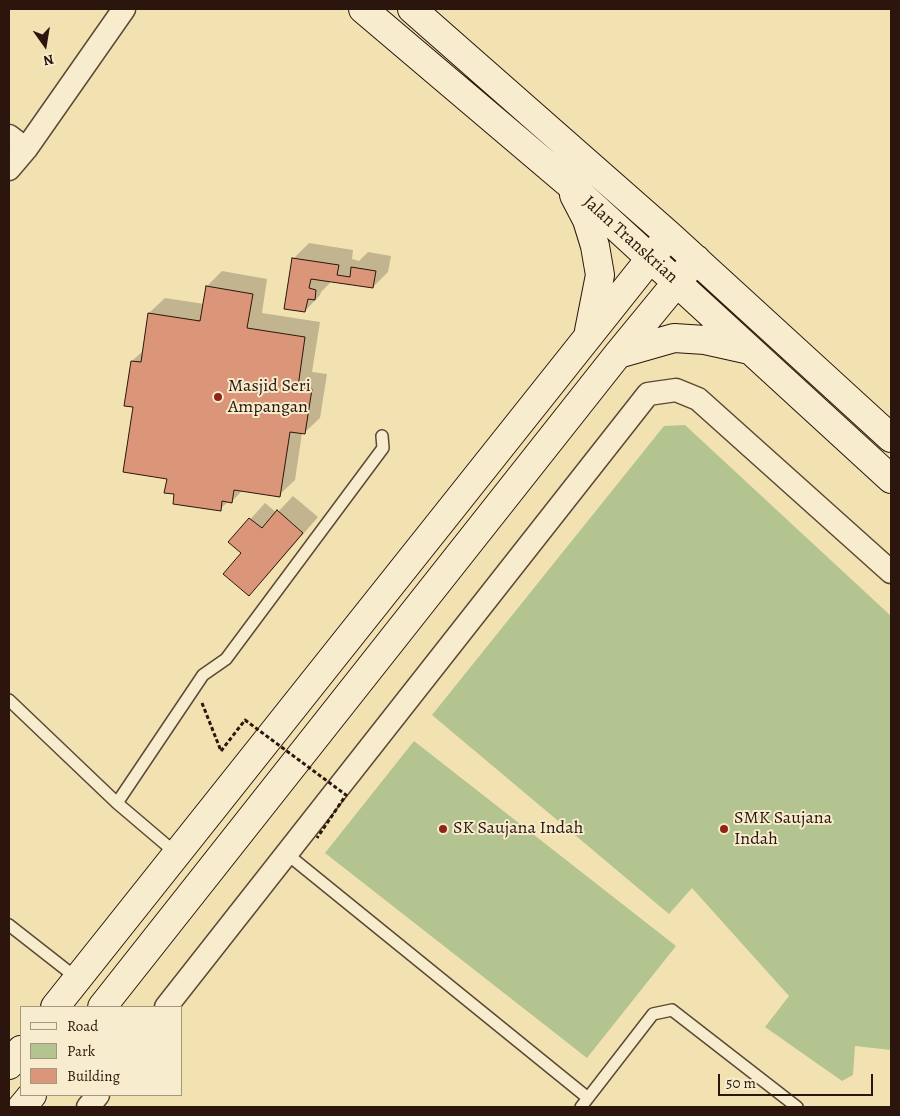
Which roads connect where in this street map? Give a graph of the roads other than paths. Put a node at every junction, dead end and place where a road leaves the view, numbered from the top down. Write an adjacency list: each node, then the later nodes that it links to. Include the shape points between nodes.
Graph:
1 (363, 9): 6 (main road, Jalan Transkrian)
2 (412, 9): 7 (main road, Jalan Transkrian)
3 (119, 11): 4 (street)
4 (18, 142): 5 (street)
5 (9, 169)
6 (567, 182): 8 (main road, Jalan Transkrian); 11 (main road, via 587,220 600,275)
7 (669, 235): 8 (main road); 9 (main road, Jalan Transkrian)
8 (651, 258): 10 (main road, Jalan Transkrian); 11 (main road)
9 (696, 259): 10 (main road); 15 (main road, Jalan Transkrian)
10 (677, 282): 12 (main road, Jalan Transkrian); 13 (main road)
11 (588, 335): 20 (main road)
12 (752, 350): 13 (main road, via 705,340 674,338); 16 (main road, Jalan Transkrian)
13 (618, 354): 25 (main road)
14 (382, 436): 19 (lane, via 383,448 226,659 203,676)
15 (891, 438)
16 (891, 479)
17 (891, 572): 21 (street, via 698,399 676,390 648,394)
18 (9, 700): 19 (lane)
19 (117, 803): 20 (lane)
20 (177, 854): 23 (main road)
21 (287, 854): 26 (street); 31 (lane)
22 (9, 925): 23 (lane)
23 (78, 979): 24 (main road)
24 (56, 1006)
25 (103, 1006)
26 (167, 1006)
27 (20, 1051): 28 (main road)
28 (9, 1065)
29 (31, 1096): 32 (main road)
30 (97, 1096): 33 (street)
31 (585, 1102): 34 (lane, via 652,1014 672,1010)
32 (22, 1107)
33 (88, 1107)
34 (797, 1107)

